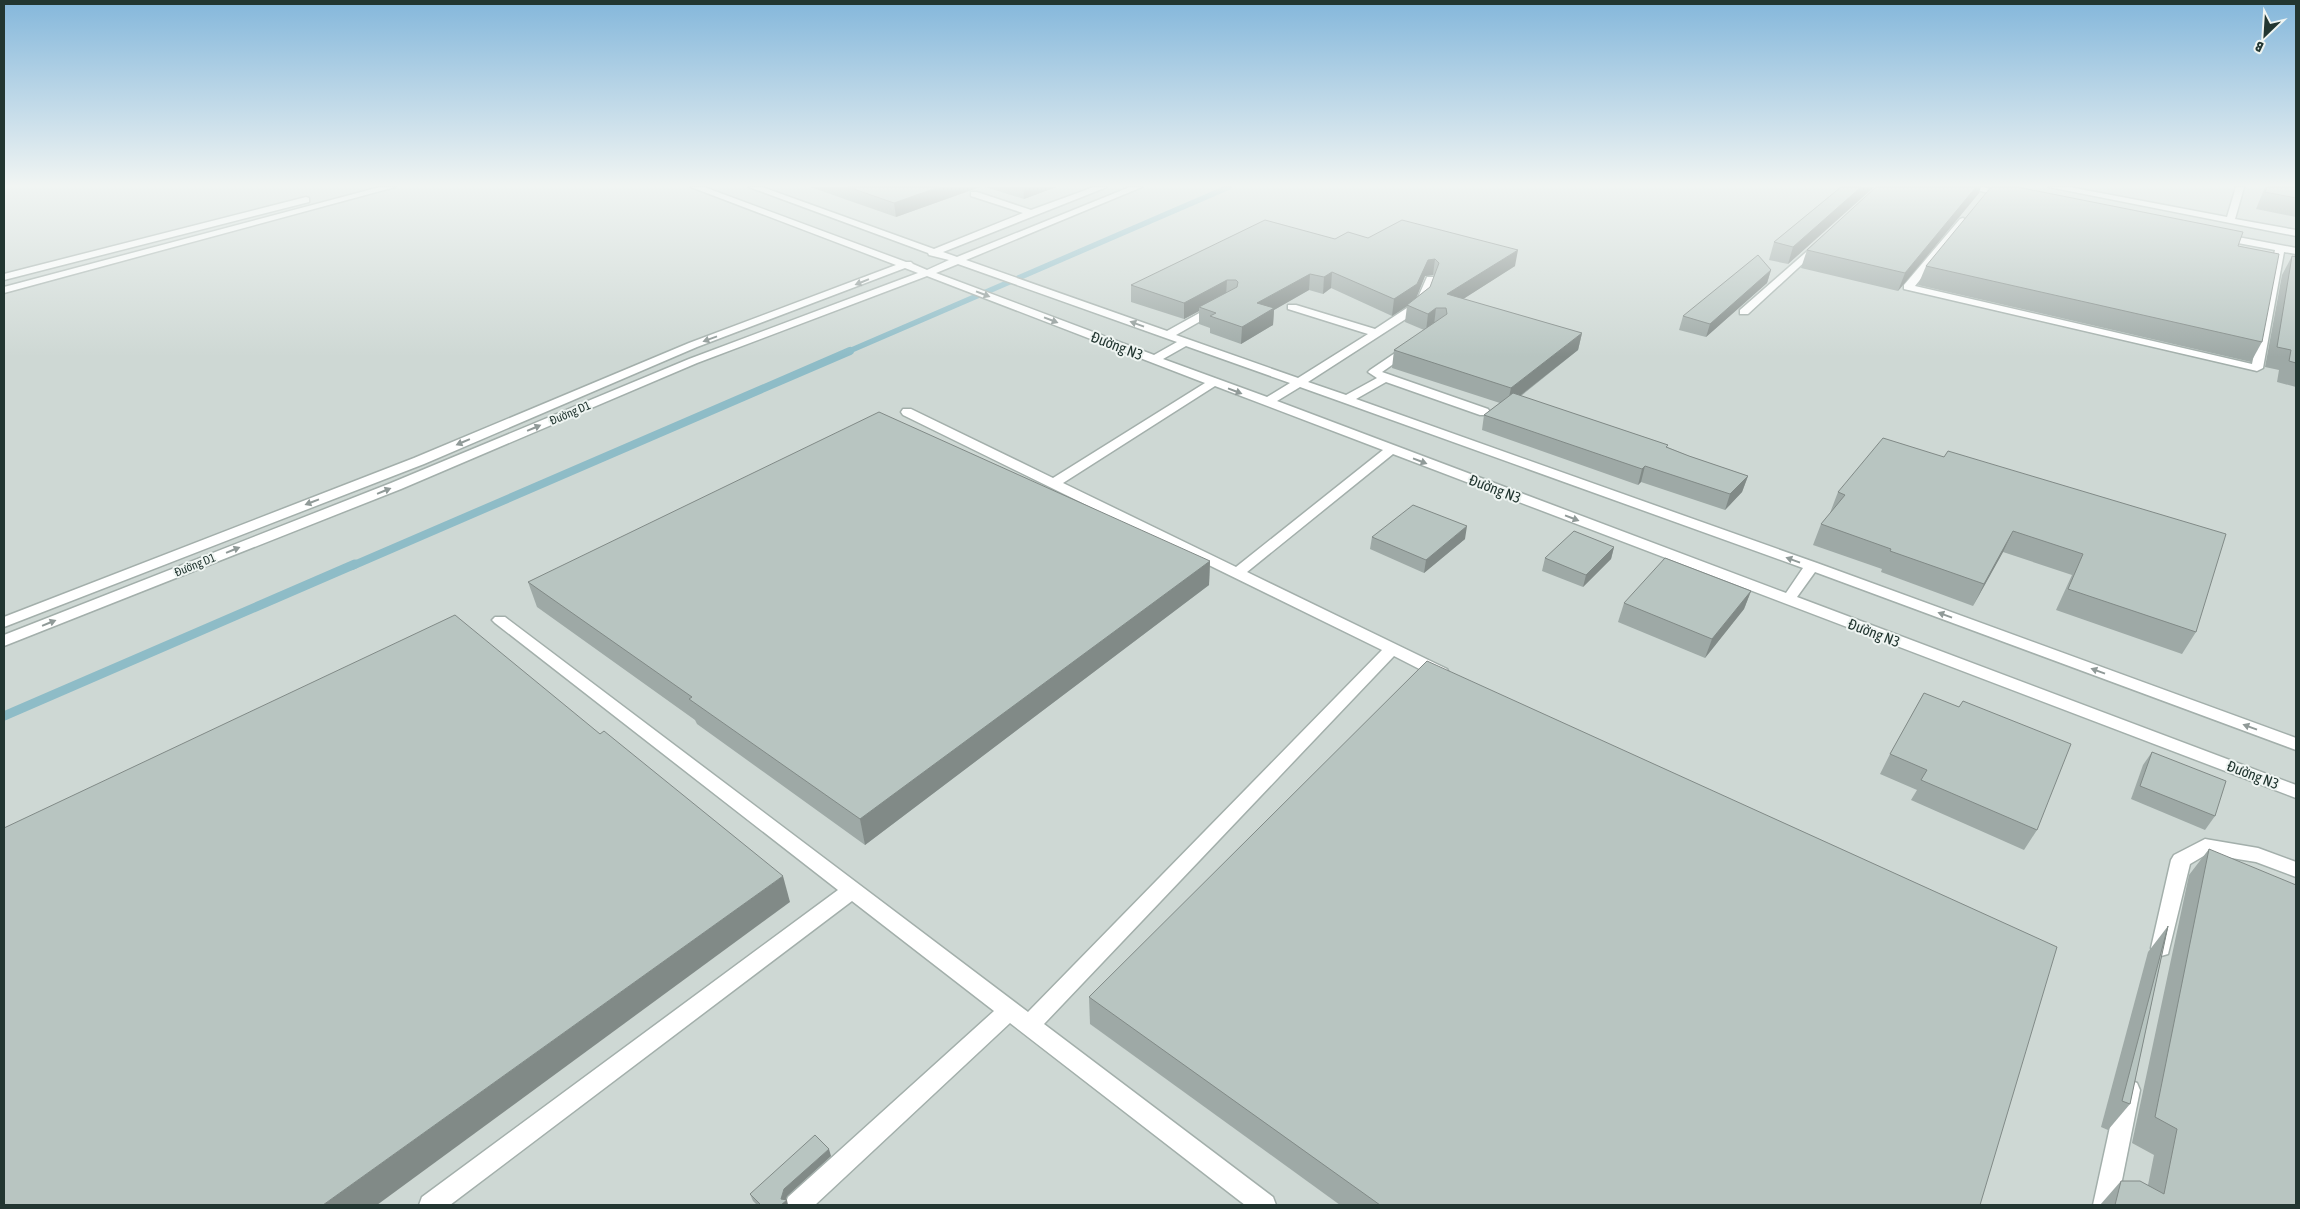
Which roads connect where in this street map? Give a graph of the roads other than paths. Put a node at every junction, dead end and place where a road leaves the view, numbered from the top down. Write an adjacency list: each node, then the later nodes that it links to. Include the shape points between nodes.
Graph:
1 (138, 243): 16 (street)
2 (179, 243): 18 (street)
3 (848, 243): 14 (street, Đường N3)
4 (910, 243): 12 (street, Đường N3)
5 (956, 243): 12 (street, Đường D1)
6 (999, 243): 13 (street, Đường D1)
7 (1820, 243): 21 (street)
8 (1944, 243): 10 (street, via 1908,286 2257,368)
9 (2256, 243): 10 (street)
10 (2280, 248): 11 (street)
11 (2296, 251)
12 (934, 252): 13 (street, Đường N3); 14 (street, Đường D1)
13 (958, 260): 15 (street, Đường D1); 23 (street, Đường N3, one-way to 13)
14 (905, 265): 15 (street, Đường N3); 40 (street, Đường D1, one-way to 40, via 693,345 419,460)
15 (927, 273): 26 (street, Đường N3, one-way to 26); 41 (street, Đường D1, one-way to 15, via 396,486 693,361)
16 (4, 278)
17 (1430, 279): 22 (street, via 1421,303)
18 (4, 290)
19 (1223, 305): 23 (street)
20 (1292, 307): 22 (street)
21 (1744, 312)
22 (1377, 333): 28 (street)
23 (1168, 336): 24 (street, Đường N3)
24 (1185, 342): 26 (street); 28 (street, Đường N3)
25 (1414, 345): 27 (street, via 1374,372)
26 (1153, 360): 29 (street, Đường N3)
27 (1384, 378): 30 (street); 33 (street)
28 (1298, 382): 30 (street, Đường N3); 31 (street)
29 (1213, 383): 31 (street, Đường N3, one-way to 31); 35 (street)
30 (1346, 400): 36 (street, Đường N3, one-way to 30)
31 (1266, 403): 34 (street, Đường N3)
32 (907, 412): 35 (street)
33 (1484, 412)
34 (1391, 450): 37 (street); 38 (street, Đường N3, one-way to 38)
35 (1053, 484): 37 (street)
36 (1812, 566): 38 (street); 44 (street, Đường N3, one-way to 36)
37 (1236, 574): 42 (street)
38 (1788, 600): 45 (street, Đường N3)
39 (500, 620): 47 (street)
40 (4, 622)
41 (4, 641)
42 (1392, 650): 43 (street); 50 (street)
43 (1455, 680)
44 (2296, 744)
45 (2296, 792)
46 (2296, 870): 48 (street, via 2258,855 2205,846 2181,860)
47 (852, 890): 49 (street); 52 (street)
48 (2157, 965)
49 (1010, 1010): 50 (street); 53 (street)
50 (1029, 1026): 54 (street)
51 (2134, 1070): 55 (street)
52 (431, 1205)
53 (797, 1205)
54 (1264, 1205)
55 (2105, 1205)

